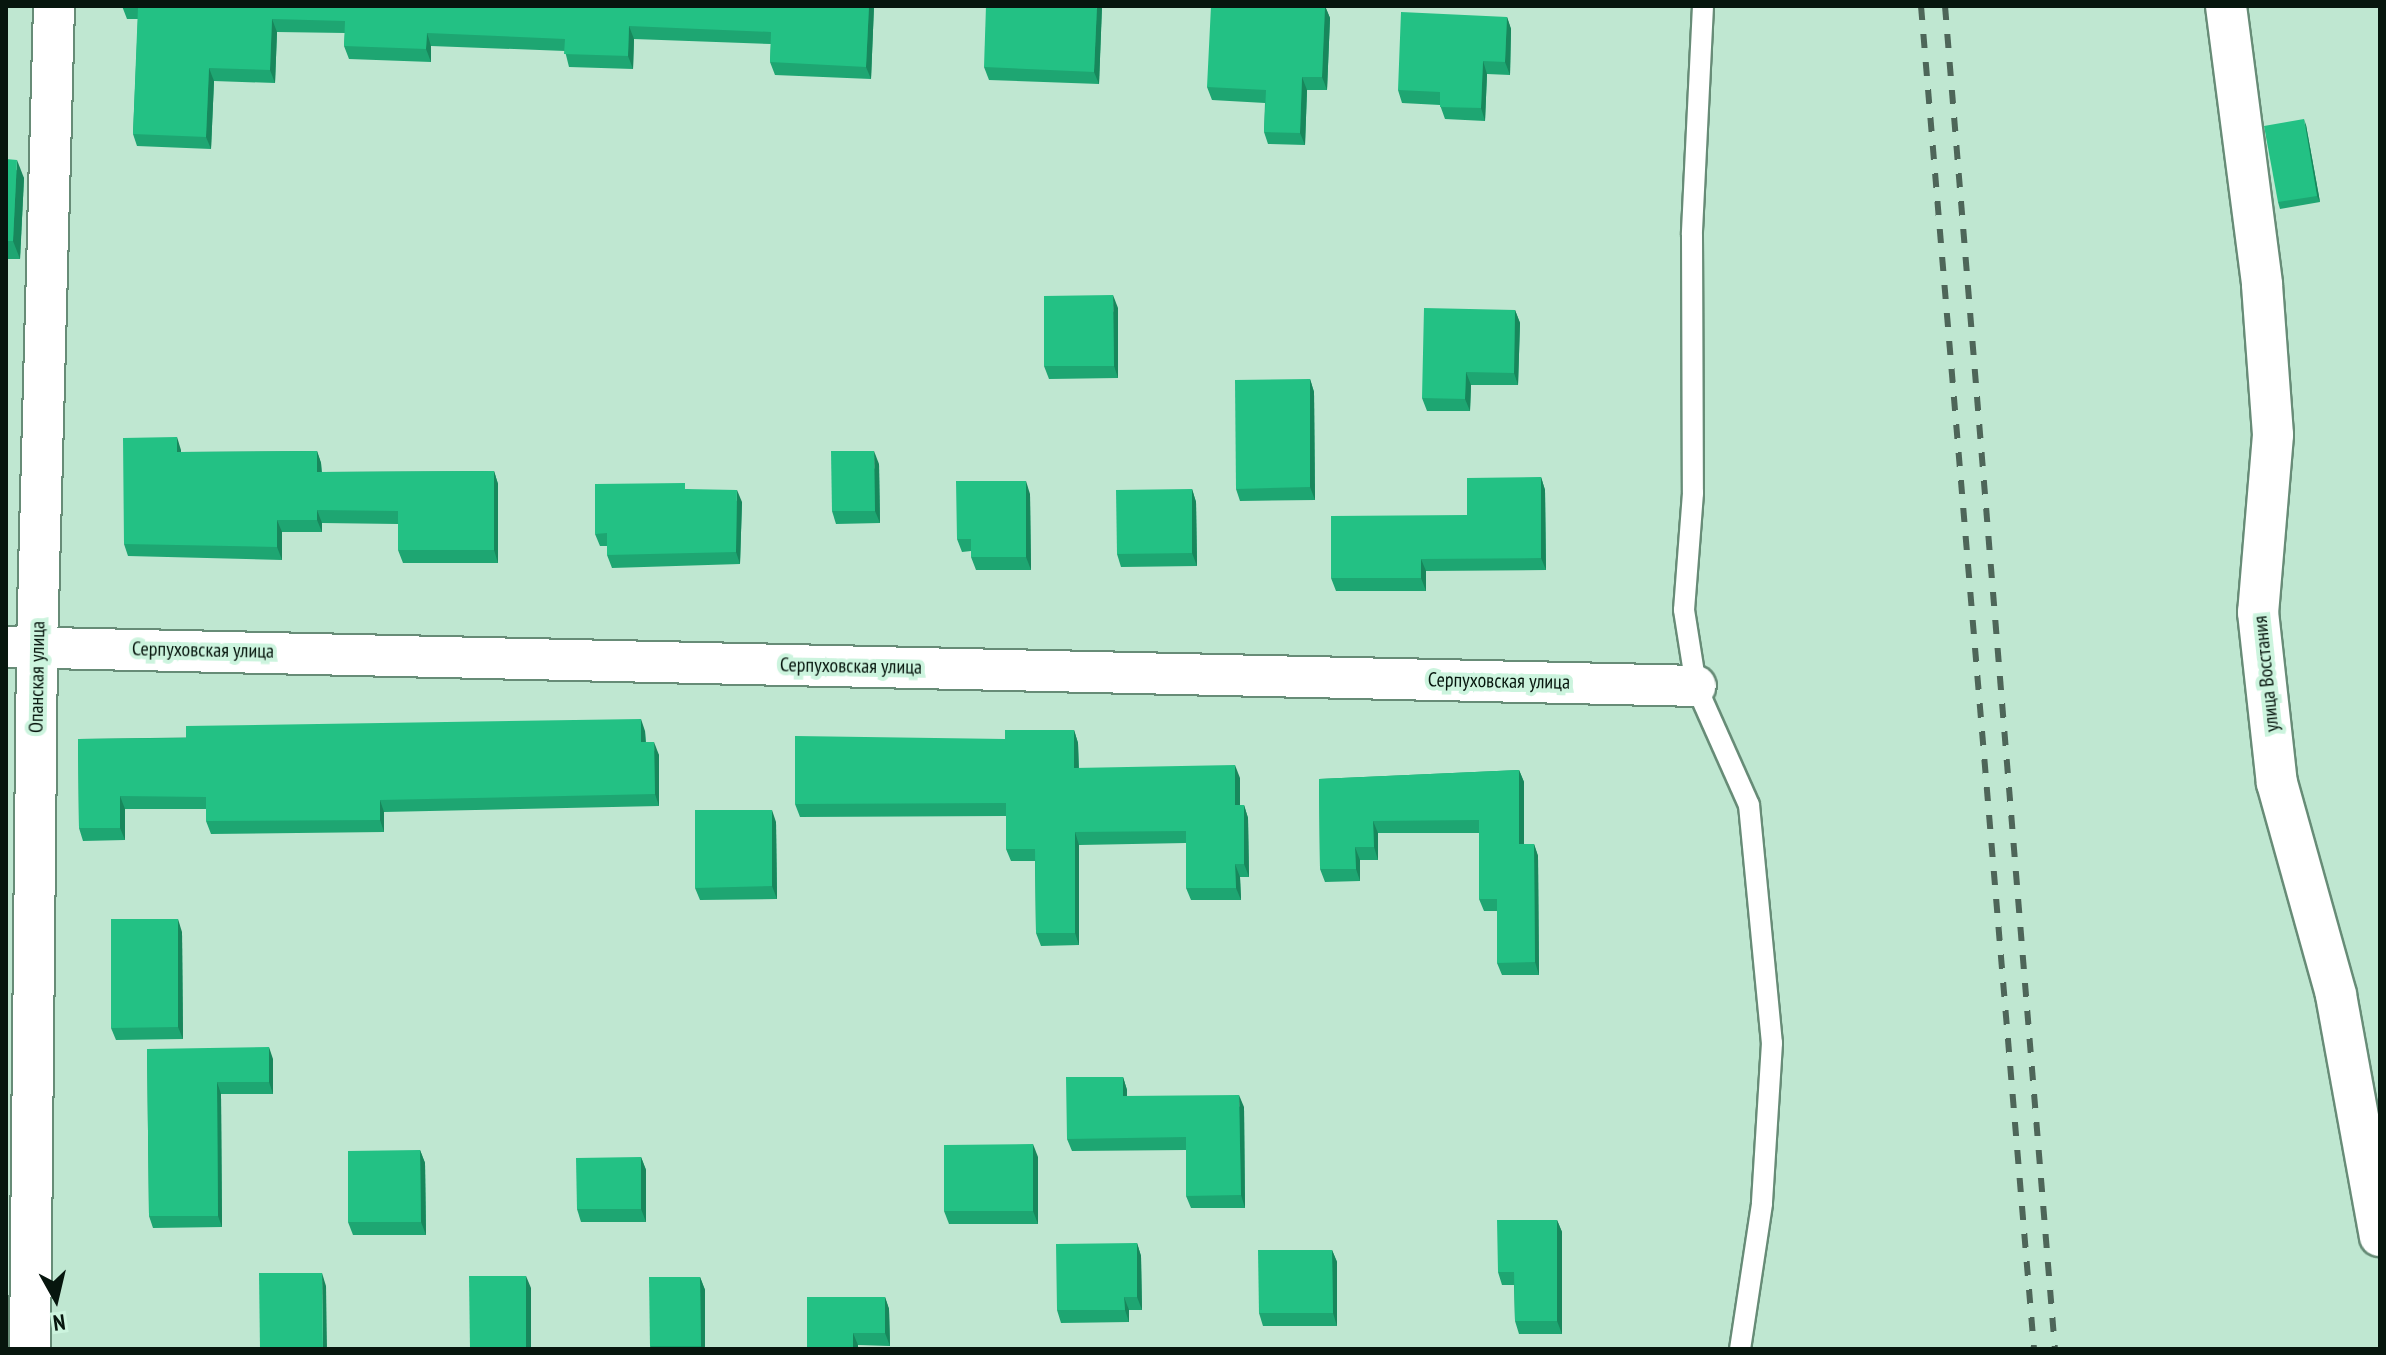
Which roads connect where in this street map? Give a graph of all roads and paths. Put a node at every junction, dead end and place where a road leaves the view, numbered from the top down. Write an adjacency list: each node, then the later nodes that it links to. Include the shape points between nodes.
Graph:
1 (54, 6): 4 (street, Опанская улица)
2 (1703, 6): 5 (lane, via 1692,265 1693,493 1684,610)
3 (2226, 6): 6 (street, улица Восстания, via 2262,285 2273,435 2258,612 2277,783 2336,995)
4 (21, 646): 5 (street, Серпуховская улица); 7 (street, Опанская улица)
5 (1696, 686): 8 (lane, via 1749,805 1771,1027 1762,1204)
6 (2380, 1236)
7 (30, 1349)
8 (1740, 1349)

